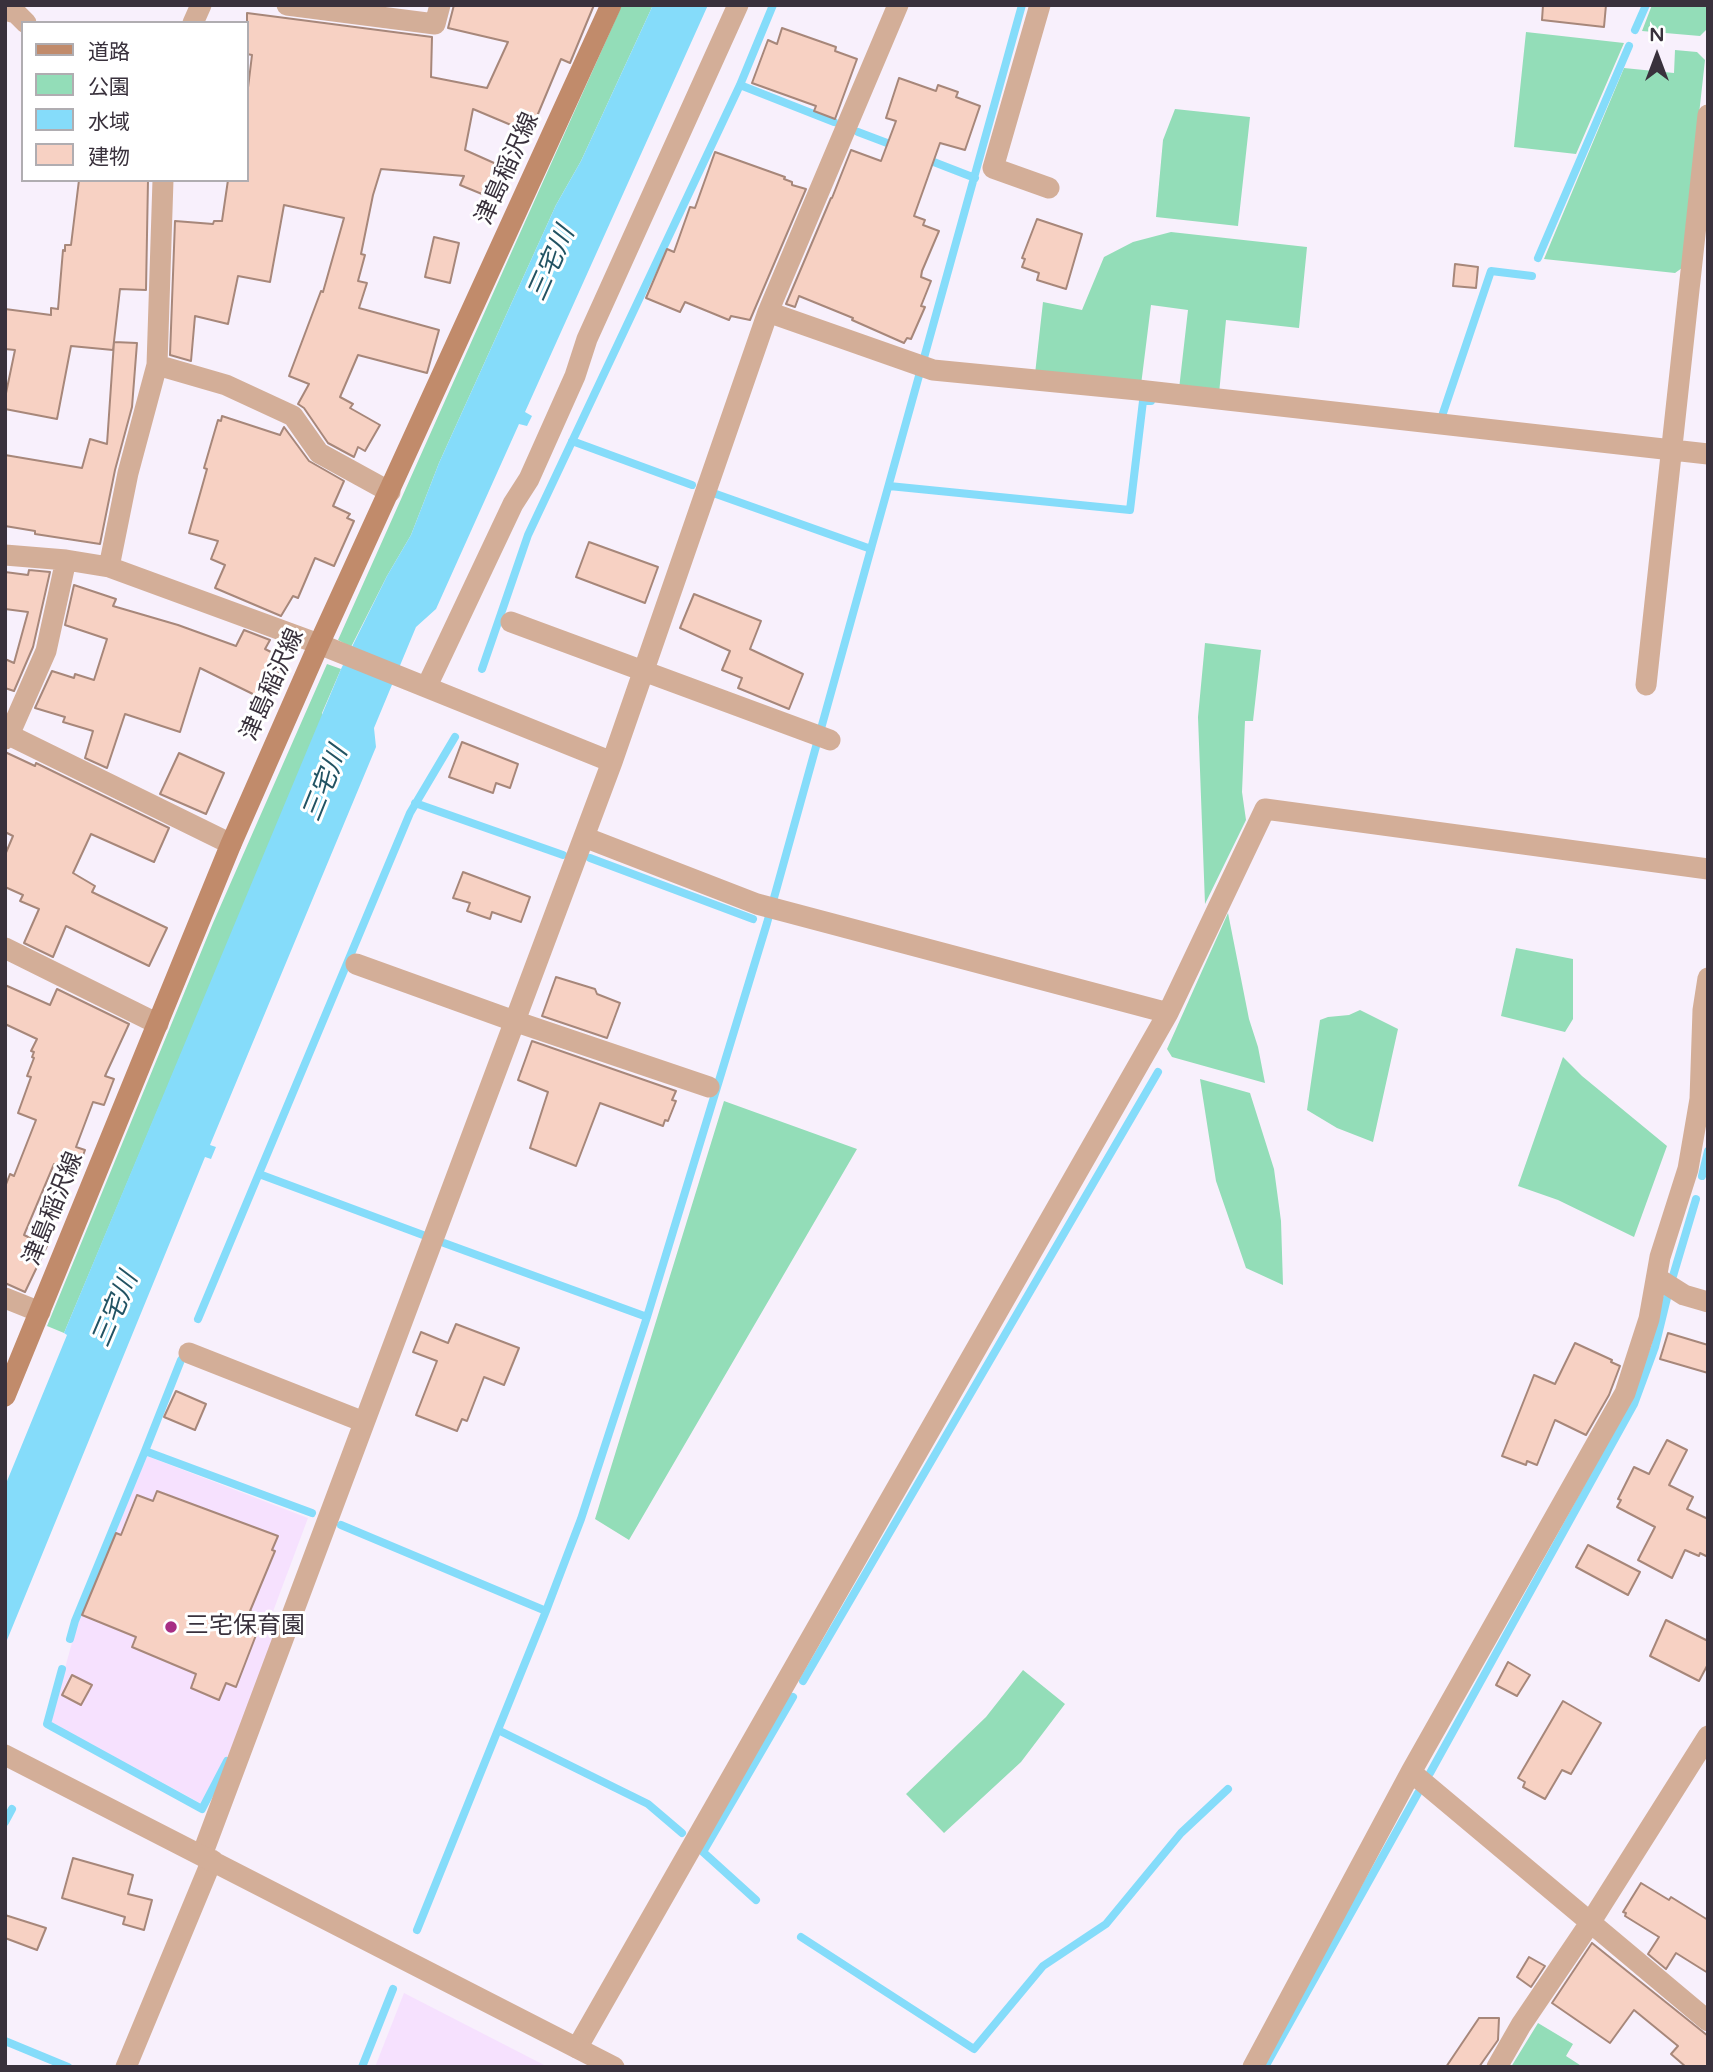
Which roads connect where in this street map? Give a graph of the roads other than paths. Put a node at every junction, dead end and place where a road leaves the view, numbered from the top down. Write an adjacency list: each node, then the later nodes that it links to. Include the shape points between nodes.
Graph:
1 (201, 5): 10 (street)
2 (287, 5): 3 (street, via 435,24)
3 (440, 5)
4 (611, 5): 18 (main road, 津島稲沢線)
5 (738, 5): 25 (street, via 529,479)
6 (898, 5): 14 (street)
7 (1040, 5): 13 (street, via 993,168)
8 (5, 10): 9 (street)
9 (24, 21)
10 (194, 21)
11 (1708, 115): 16 (street)
12 (163, 182): 15 (street)
13 (1049, 188)
14 (768, 312): 16 (street, via 933,370); 24 (street)
15 (157, 365): 18 (street, via 226,385 293,416 319,453); 21 (street, via 128,472)
16 (1672, 450): 17 (street); 26 (street)
17 (1708, 454)
18 (390, 492): 23 (main road, 津島稲沢線)
19 (5, 555): 20 (street)
20 (66, 560): 21 (street); 27 (street, via 46,651)
21 (109, 568): 23 (street)
22 (511, 622): 24 (street)
23 (319, 644): 25 (street); 31 (main road, 津島稲沢線)
24 (644, 671): 28 (street); 29 (street)
25 (424, 684): 29 (street)
26 (1646, 685)
27 (7, 737): 31 (street)
28 (830, 740)
29 (612, 762): 30 (street)
30 (584, 837): 36 (street, via 757,904); 37 (street)
31 (231, 844): 38 (main road, 津島稲沢線)
32 (1708, 869): 36 (street, via 1265,810)
33 (5, 948): 38 (street)
34 (356, 964): 37 (street)
35 (1708, 978): 40 (street, via 1700,1099 1688,1169)
36 (1168, 1013): 53 (street)
37 (514, 1021): 39 (street); 46 (street)
38 (158, 1024): 43 (main road, 津島稲沢線)
39 (709, 1087)
40 (1657, 1278): 42 (street); 49 (street, via 1625,1393)
41 (5, 1298): 43 (street)
42 (1708, 1303)
43 (40, 1312): 45 (main road, 津島稲沢線)
44 (189, 1353): 46 (street)
45 (5, 1396)
46 (365, 1422): 50 (street)
47 (1708, 1736): 51 (street)
48 (5, 1755): 50 (street)
49 (1411, 1772): 51 (street); 56 (street)
50 (207, 1857): 53 (street); 54 (street)
51 (1590, 1923): 52 (street); 57 (street)
52 (1708, 2021)
53 (578, 2048): 55 (street)
54 (126, 2067)
55 (614, 2067)
56 (1253, 2067)
57 (1497, 2067)

